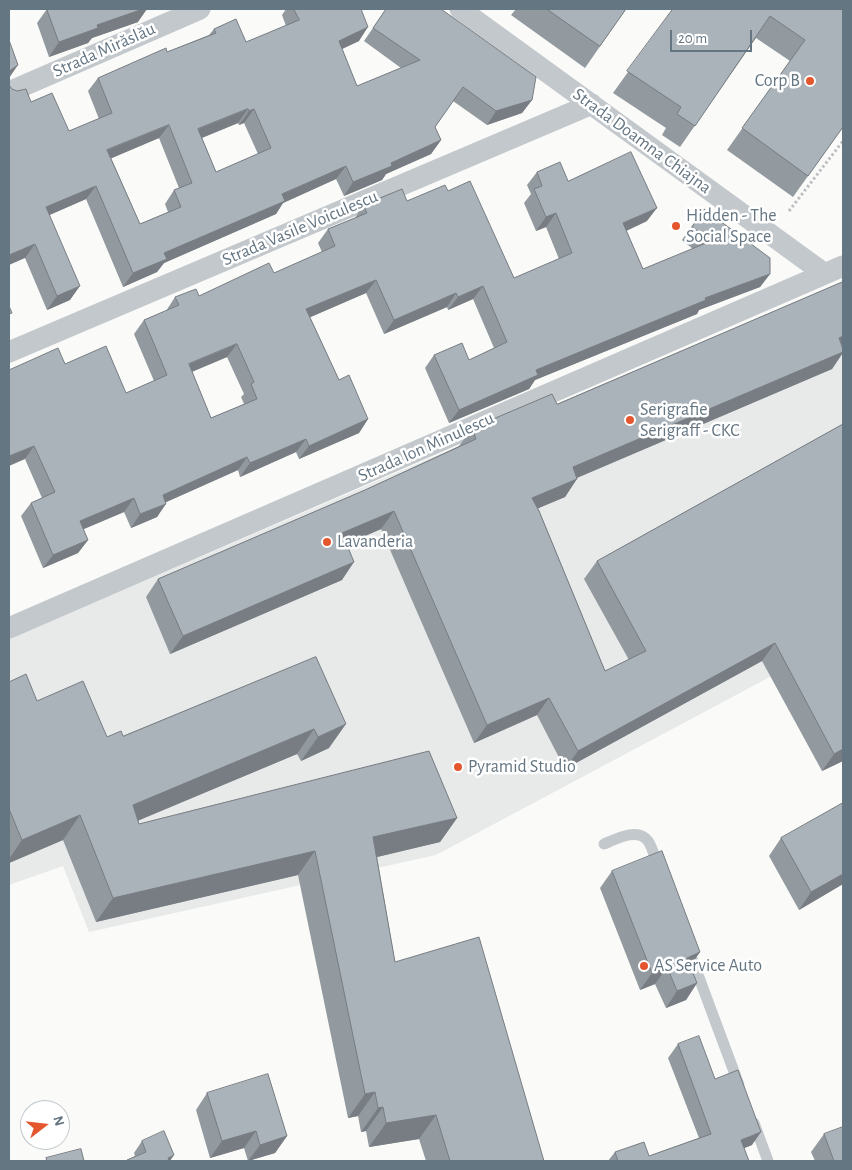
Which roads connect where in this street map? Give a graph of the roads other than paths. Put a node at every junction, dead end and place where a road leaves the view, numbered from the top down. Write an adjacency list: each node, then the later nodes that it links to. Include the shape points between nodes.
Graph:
1 (200, 9): 3 (street, Strada Mirăslău)
2 (460, 9): 4 (street, Strada Doamna Chiajna)
3 (9, 92)
4 (592, 104): 5 (street, Strada Doamna Chiajna); 6 (street, Strada Vasile Voiculescu)
5 (834, 270): 7 (street, Strada Ion Minulescu)
6 (9, 352)
7 (9, 628)
8 (604, 844): 9 (lane, via 626,835 639,835 648,840)
9 (661, 877)
10 (686, 941): 11 (lane)
11 (744, 1097)
12 (751, 1115): 13 (lane)
13 (768, 1161)

